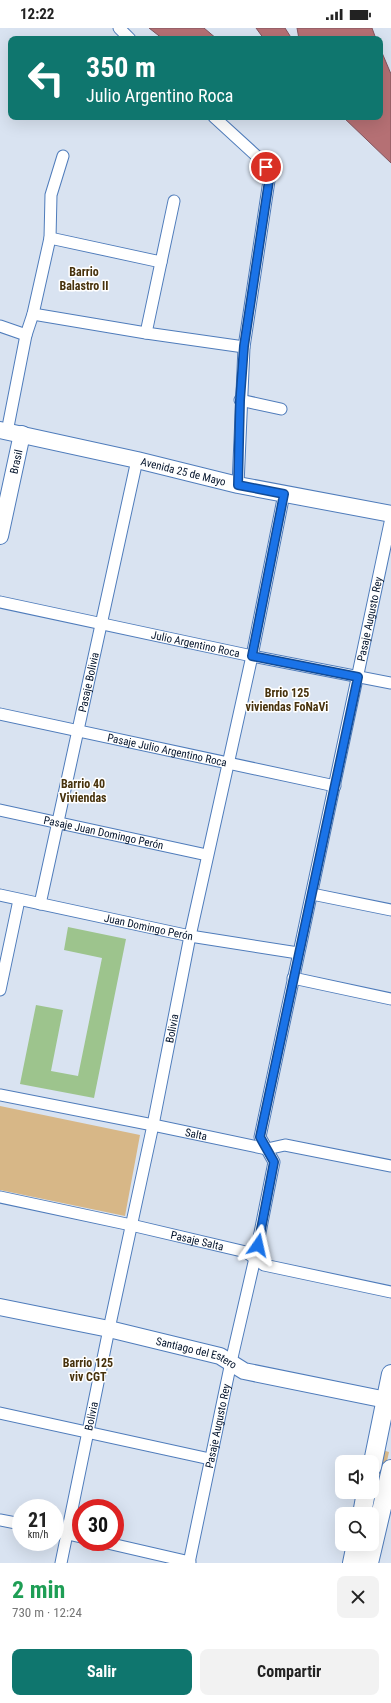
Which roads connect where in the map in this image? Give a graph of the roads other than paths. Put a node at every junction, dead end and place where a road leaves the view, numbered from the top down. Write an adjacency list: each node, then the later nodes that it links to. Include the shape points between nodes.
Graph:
1 (118, 28): 2 (street)
2 (127, 36)
3 (217, 120): 12 (street, via 261,160 270,174)
4 (63, 156): 6 (street, via 51,195)
5 (174, 201): 7 (street)
6 (50, 238): 7 (street); 8 (street)
7 (161, 262): 10 (street)
8 (34, 314): 10 (street); 11 (street)
9 (0, 326): 11 (street)
10 (146, 334): 12 (street)
11 (26, 335): 15 (street)
12 (244, 346): 13 (street)
13 (240, 400): 14 (street); 17 (street)
14 (281, 409)
15 (9, 432): 16 (street, Avenida 25 de Mayo); 21 (street, Brasil)
16 (137, 460): 17 (street, Avenida 25 de Mayo); 23 (street, Pasaje Bolivia)
17 (238, 485): 18 (street, Avenida 25 de Mayo)
18 (284, 494): 19 (street, Avenida 25 de Mayo); 24 (street, Bolivia)
19 (391, 514)
20 (391, 518): 25 (street, Pasaje Augusto Rey)
21 (0, 536)
22 (0, 602): 23 (street, Julio Argentino Roca)
23 (102, 624): 24 (street, Julio Argentino Roca); 28 (street, Pasaje Bolivia)
24 (252, 656): 25 (street, Julio Argentino Roca); 29 (street, Bolivia)
25 (358, 677): 26 (street, Julio Argentino Roca); 30 (street, Pasaje Augusto Rey)
26 (391, 683)
27 (0, 714): 28 (street, Pasaje Julio Argentino Roca)
28 (78, 731): 29 (street, Pasaje Julio Argentino Roca); 32 (street, Pasaje Bolivia)
29 (227, 763): 30 (street, Pasaje Julio Argentino Roca); 33 (street, Bolivia)
30 (335, 786): 34 (street, Pasaje Augusto Rey)
31 (0, 810): 32 (street, Pasaje Juan Domingo Perón)
32 (58, 823): 33 (street, Pasaje Juan Domingo Perón); 37 (street, Pasaje Bolivia)
33 (207, 855): 39 (street, Bolivia)
34 (312, 894): 38 (street); 40 (street, Pasaje Augusto Rey)
35 (0, 895): 36 (street, Juan Domingo Perón)
36 (19, 900): 37 (street, Juan Domingo Perón); 42 (street)
37 (40, 904): 39 (street, Juan Domingo Perón)
38 (391, 910)
39 (190, 936): 40 (street, Juan Domingo Perón); 45 (street, Bolivia)
40 (298, 953): 41 (street, Pasaje Augusto Rey)
41 (293, 978): 43 (street); 46 (street, Pasaje Augusto Rey, via 260,1137)
42 (0, 990)
43 (391, 999)
44 (0, 1095): 45 (street, Salta)
45 (153, 1125): 46 (street, Salta); 49 (street, Bolivia)
46 (267, 1149): 47 (street, Salta, via 285,1145); 50 (street, Pasaje Augusto Rey, via 274,1162)
47 (391, 1166)
48 (0, 1197): 49 (street, Pasaje Salta)
49 (131, 1225): 50 (street, Pasaje Salta, via 246,1252); 53 (street, Bolivia)
50 (255, 1258): 51 (street, Pasaje Salta, via 264,1264); 54 (street, Pasaje Augusto Rey)
51 (391, 1292)
52 (0, 1307): 53 (street, Santiago del Estero)
53 (109, 1329): 54 (street, Santiago del Estero, via 220,1356); 58 (street, Bolivia)
54 (231, 1362): 56 (street, Santiago del Estero, via 244,1370); 61 (street, Pasaje Augusto Rey)
55 (391, 1374): 56 (main road)
56 (388, 1401): 59 (main road)
57 (0, 1413): 58 (street)
58 (88, 1431): 61 (street); 66 (street, Bolivia)
59 (385, 1433): 60 (main road)
60 (377, 1455)
61 (210, 1459): 70 (street, Pasaje Augusto Rey)
62 (391, 1469): 73 (main road)
63 (0, 1520): 64 (street)
64 (12, 1522)
65 (64, 1534): 66 (street)
66 (67, 1534): 67 (street); 71 (street, Bolivia)
67 (72, 1535)
68 (124, 1547): 70 (street)
69 (355, 1551): 72 (main road)
70 (190, 1562)
71 (61, 1563)
72 (352, 1563)
73 (369, 1563)

